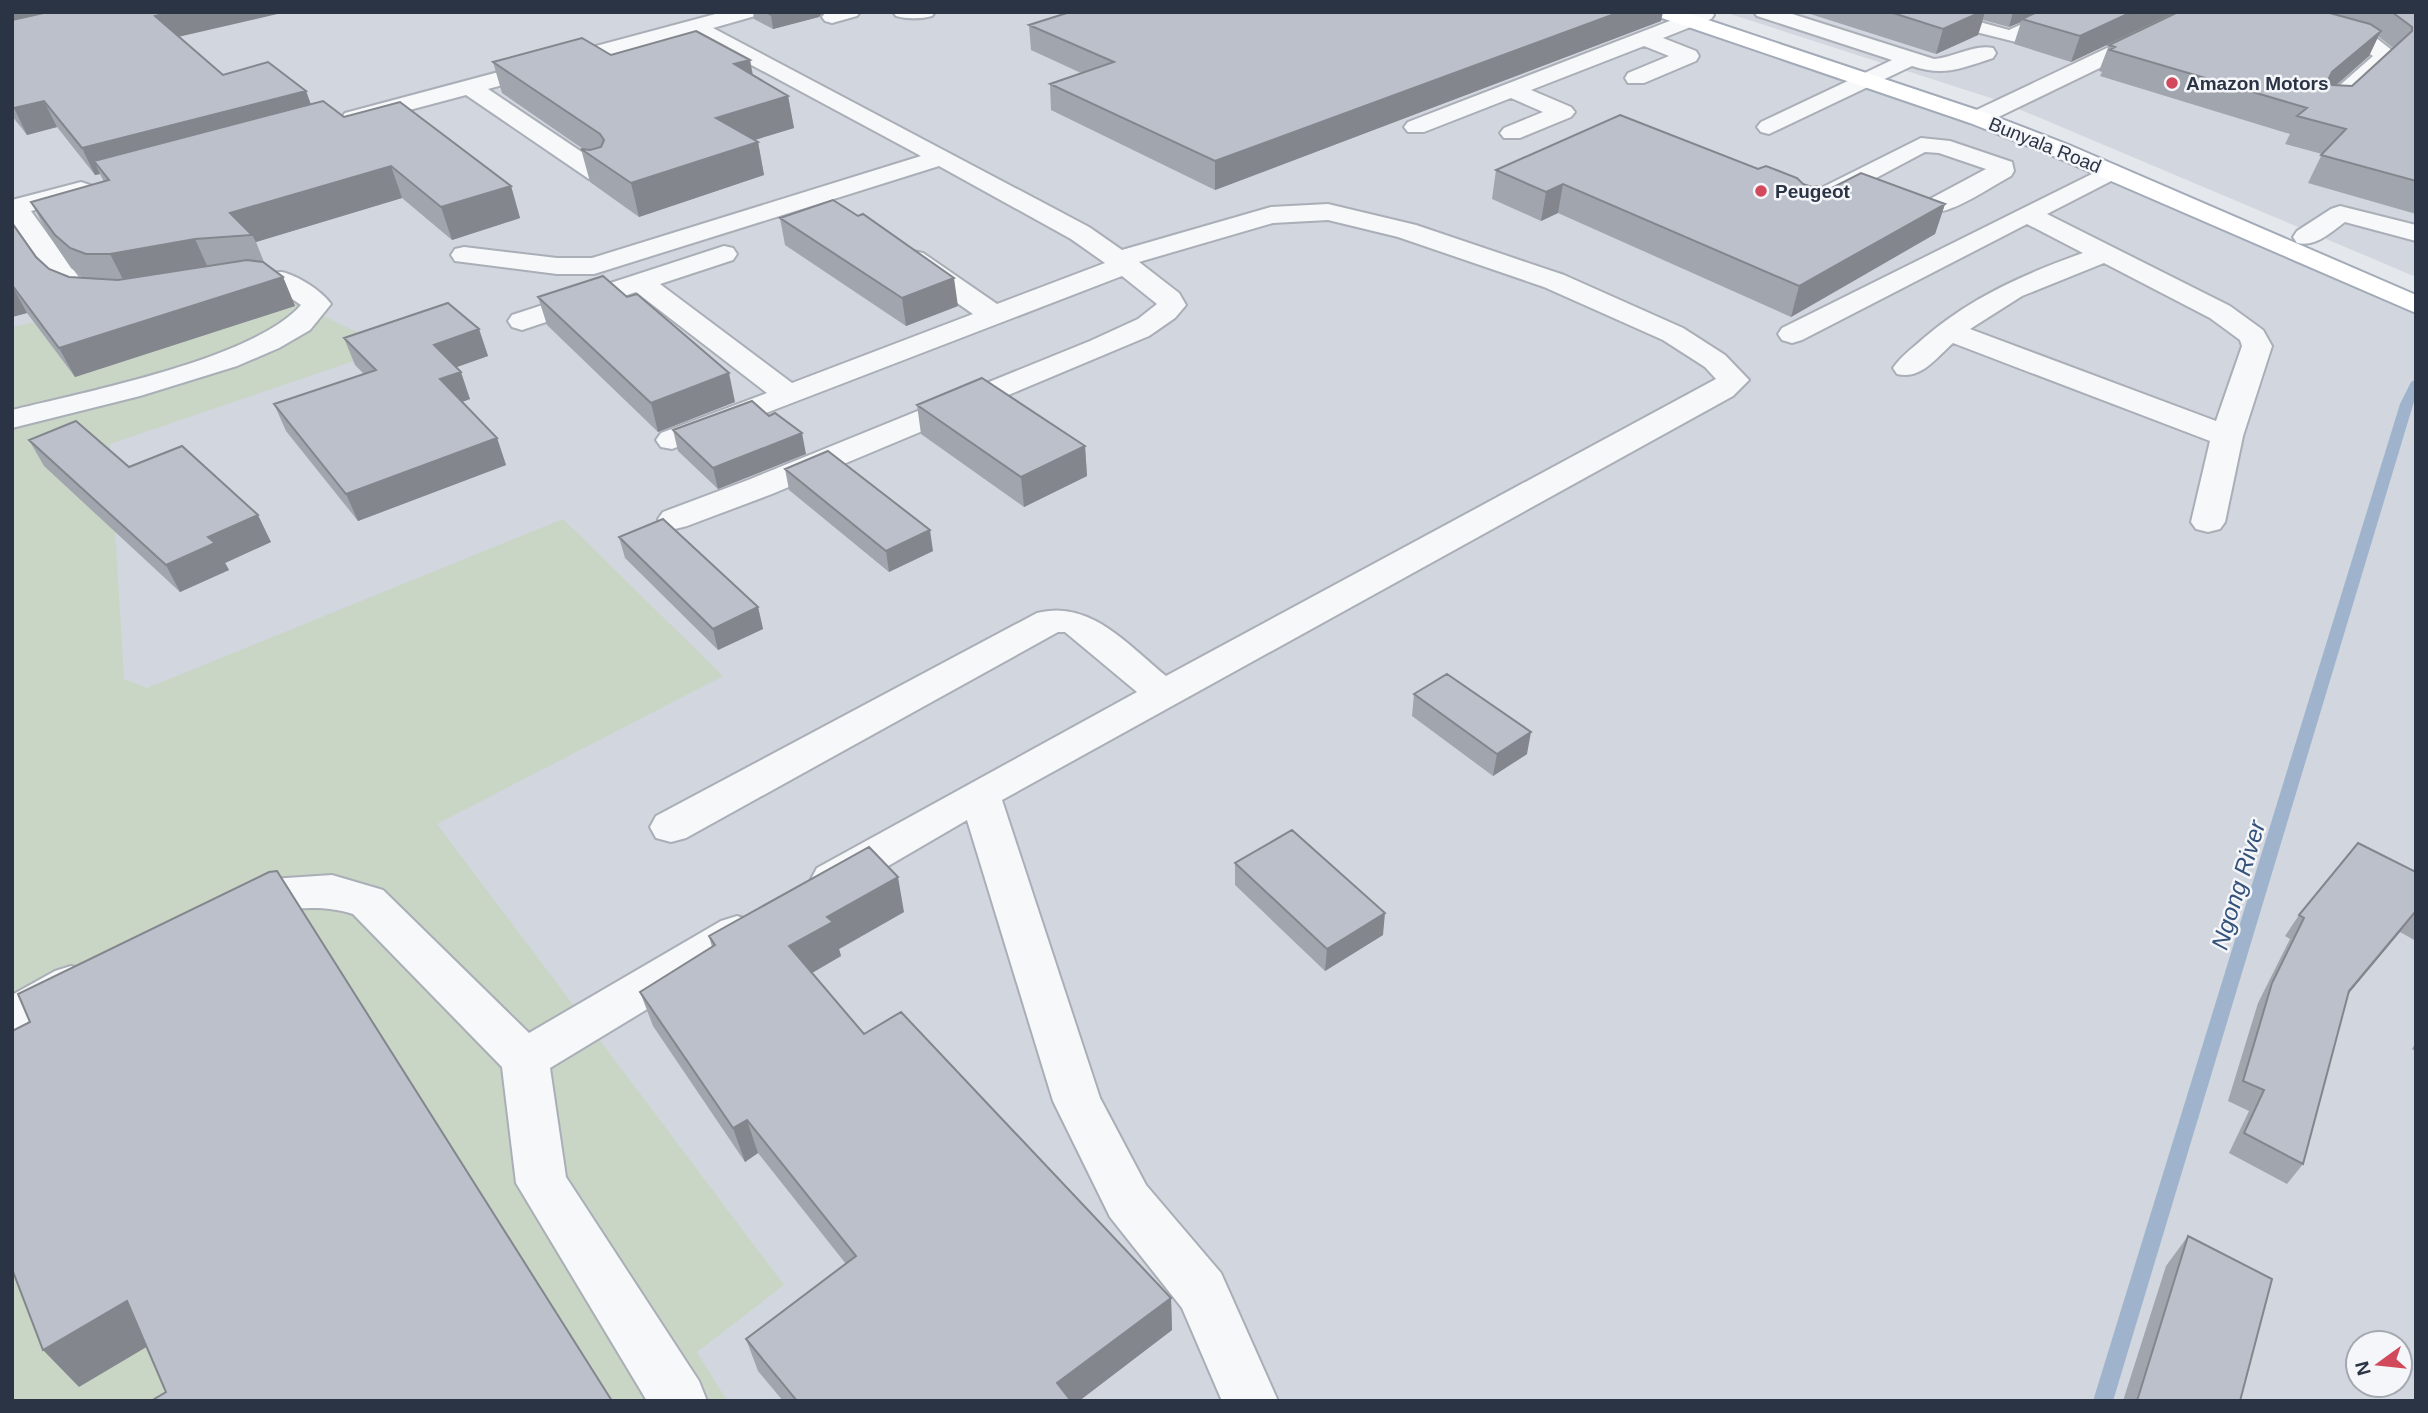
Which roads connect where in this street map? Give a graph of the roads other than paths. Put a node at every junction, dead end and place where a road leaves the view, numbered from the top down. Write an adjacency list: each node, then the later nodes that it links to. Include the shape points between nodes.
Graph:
1 (748, 12): 13 (lane)
2 (903, 12): 3 (lane)
3 (925, 12)
4 (1663, 12): 11 (main road, Bunyala Road)
5 (1764, 12): 16 (lane)
6 (1919, 12): 12 (lane, via 1998,36 2016,36)
7 (2013, 12): 12 (lane)
8 (2065, 12): 12 (lane)
9 (2200, 12): 23 (lane)
10 (2252, 12): 22 (lane, via 2367,42 2386,55)
11 (1696, 16): 14 (lane); 17 (main road, Bunyala Road)
12 (2045, 22)
13 (696, 27): 19 (lane); 29 (lane)
14 (1646, 39): 18 (lane, via 1688,55); 20 (lane)
15 (1985, 53): 16 (lane, via 1942,66)
16 (1910, 60): 17 (lane)
17 (1873, 75): 23 (main road, Bunyala Road); 26 (lane)
18 (1636, 78)
19 (470, 87): 21 (lane); 32 (lane)
20 (1511, 90): 25 (lane); 27 (lane, via 1563,112)
21 (444, 94): 24 (lane); 28 (lane)
22 (2330, 106)
23 (1986, 114): 30 (main road, Bunyala Road); 41 (main road, Bunyala Road)
24 (337, 122)
25 (1416, 127)
26 (1769, 127)
27 (1512, 133)
28 (516, 145)
29 (940, 158): 31 (lane); 45 (lane, via 594,266)
30 (2110, 172): 39 (lane); 51 (main road, Bunyala Road)
31 (968, 173): 38 (lane); 46 (lane, via 1080,233)
32 (598, 174)
33 (1986, 181): 34 (lane, via 1932,208 1916,207); 34 (lane, via 2003,167 1942,146 1920,145); 39 (lane)
34 (1850, 182): 36 (lane)
35 (109, 183): 37 (lane)
36 (1805, 206)
37 (14, 208): 50 (lane, via 73,289 88,298)
38 (860, 209)
39 (2038, 209): 44 (lane); 55 (lane)
40 (2416, 233): 41 (lane, via 2340,214)
41 (2306, 237): 48 (main road, Bunyala Road)
42 (893, 245): 52 (lane)
43 (744, 248): 47 (lane)
44 (2104, 254): 54 (lane, via 2016,288); 59 (lane, via 2220,312 2253,336 2257,346)
45 (464, 255)
46 (1121, 263): 52 (lane); 61 (lane, via 1169,299 1172,305 1166,312 1100,347); 63 (lane, via 1271,215 1328,212 1407,231 1554,281 1673,334 1715,361 1734,380)
47 (639, 282): 53 (lane); 57 (lane)
48 (2416, 285)
49 (203, 286): 58 (lane, via 282,280 317,304 313,315 300,326 233,358)
50 (127, 297)
51 (2416, 305)
52 (994, 315): 57 (lane)
53 (522, 321)
54 (1947, 331): 56 (lane); 59 (lane)
55 (1792, 334)
56 (1908, 368)
57 (789, 395): 60 (lane)
58 (12, 419)
59 (2227, 436): 62 (lane)
60 (671, 440)
61 (675, 519)
62 (2208, 522)
63 (1164, 694): 64 (lane); 65 (lane, via 1078,624 1050,621)
64 (980, 794): 66 (lane); 73 (lane, via 1077,1101 1128,1201 1202,1291)
65 (671, 827)
66 (801, 897)
67 (765, 918): 71 (lane)
68 (208, 920): 71 (lane, via 271,895 332,891 368,902)
69 (96, 970): 70 (lane)
70 (12, 1018)
71 (525, 1059): 72 (lane, via 541,1183)
72 (679, 1401)
73 (1250, 1401)

